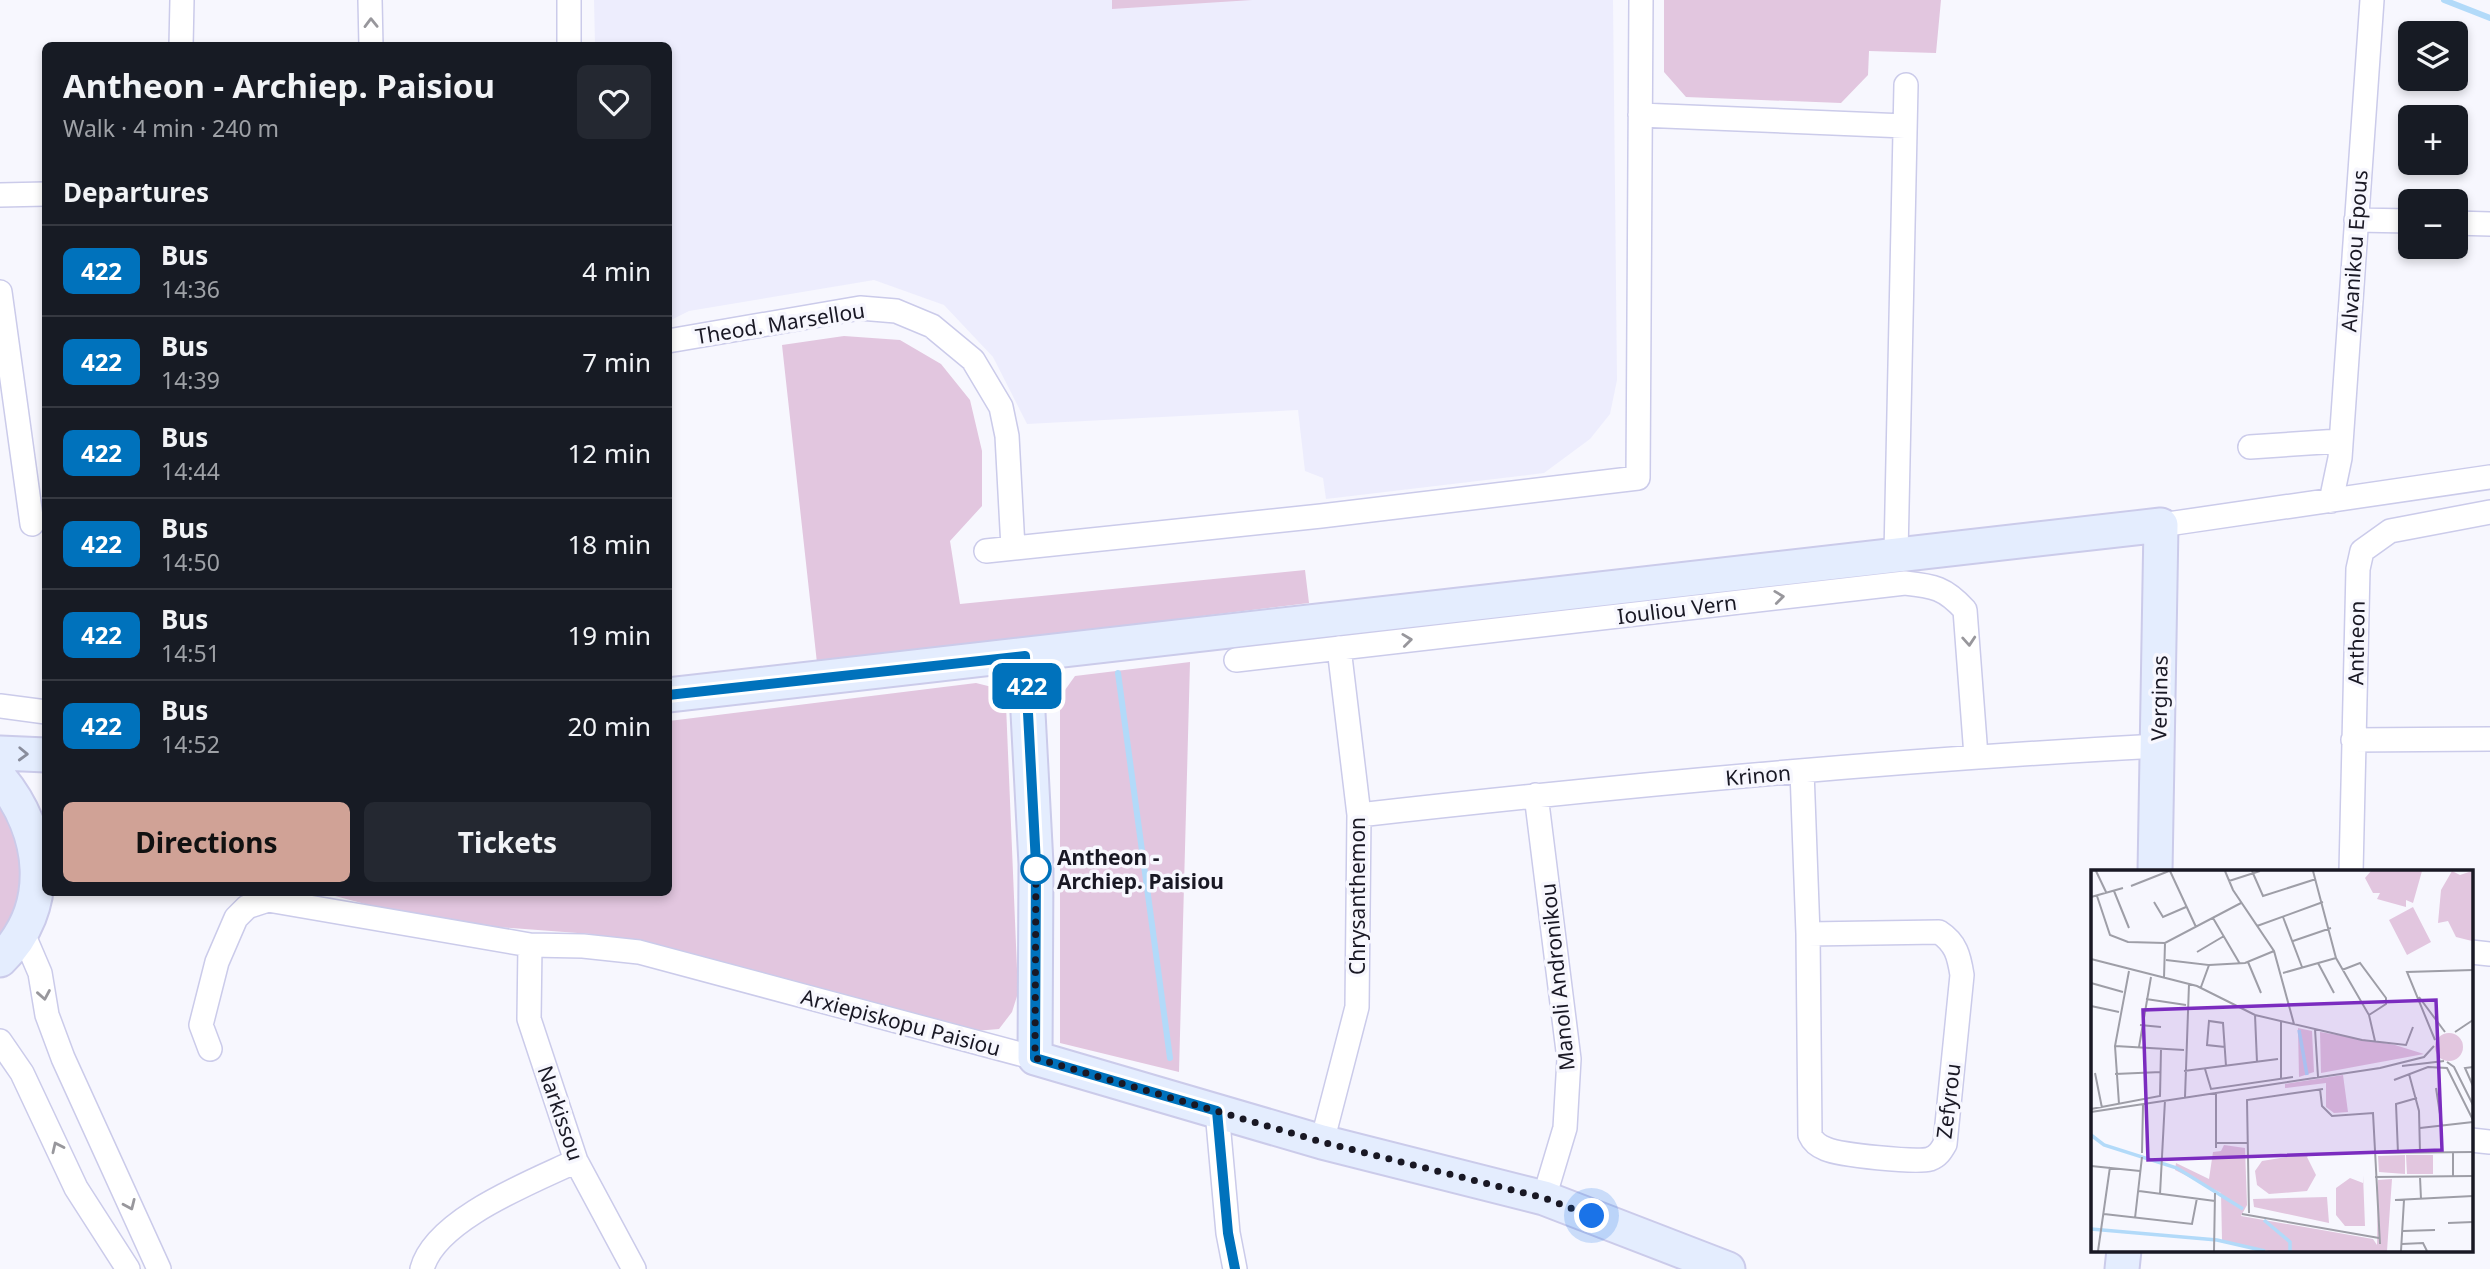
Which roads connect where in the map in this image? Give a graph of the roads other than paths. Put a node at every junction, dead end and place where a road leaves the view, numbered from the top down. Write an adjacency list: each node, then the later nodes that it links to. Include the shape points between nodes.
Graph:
1 (182, 0): 6 (street)
2 (370, 0): 7 (street, one-way to 2)
3 (569, 0): 8 (street)
4 (1642, 0): 10 (street)
5 (2372, 0): 14 (street, Alvanikou Epous)
6 (181, 42)
7 (371, 42)
8 (569, 42)
9 (1906, 85): 11 (street)
10 (1640, 114): 11 (street); 27 (street, via 1638,478)
11 (1905, 125): 29 (street)
12 (42, 194): 13 (street)
13 (0, 195)
14 (2356, 220): 15 (street); 20 (street, Alvanikou Epous)
15 (2398, 221)
16 (2468, 223): 17 (street)
17 (2490, 224)
18 (0, 292): 25 (street)
19 (672, 340): 27 (street, Theod. Marsellou, via 860,308 896,311 932,326 973,360 1000,407 1007,436)
20 (2339, 441): 21 (street); 23 (street, Alvanikou Epous)
21 (2250, 447)
22 (2490, 477): 23 (street)
23 (2331, 501): 26 (street)
24 (2490, 512): 37 (street, Antheon, via 2390,531 2362,551)
25 (32, 524)
26 (2161, 525): 29 (street); 38 (street, Verginas)
27 (1013, 548): 28 (street)
28 (986, 551)
29 (1896, 554): 31 (street)
30 (1339, 648): 32 (street, Iouliou Vern); 41 (street, Iouliou Vern, one-way to 41, via 1905,583 1934,586 1965,610); 45 (street, Chrysanthemon)
31 (1025, 656): 33 (street); 57 (street, via 1036,864)
32 (1236, 660)
33 (672, 695)
34 (0, 706): 35 (street)
35 (42, 711)
36 (2490, 739): 37 (street)
37 (2353, 740): 47 (street, Antheon)
38 (2158, 746): 41 (street, Krinon); 46 (street, Verginas)
39 (0, 753): 40 (street, one-way to 40)
40 (42, 755)
41 (1976, 756): 42 (street, Krinon)
42 (1802, 771): 44 (street, Krinon); 50 (street, Zefyrou)
43 (0, 778): 48 (street, via 30,824)
44 (1536, 795): 45 (street, Krinon); 63 (street, Manoli Andronikou, via 1569,1059 1565,1128)
45 (1359, 815): 60 (street, Chrysanthemon, via 1357,1007)
46 (2155, 870)
47 (2351, 870)
48 (41, 871): 49 (street)
49 (22, 931): 54 (street); 65 (street, one-way to 65, via 40,972 47,1015 63,1058)
50 (1808, 934): 50 (street, Zefyrou, via 1809,1128 1813,1141 1829,1151 1907,1160 1940,1153 1945,1144 1962,975 1959,953 1939,932)
51 (530, 945): 56 (street, Arxiepiskopu Paisiou, via 268,900 247,906 236,918 217,962 201,1025); 57 (street, Arxiepiskopu Paisiou, via 639,952); 62 (street, Narkissou, via 529,1019)
52 (2472, 952): 53 (street)
53 (2490, 954)
54 (0, 960)
55 (0, 1041): 64 (street, one-way to 55, via 76,1188 22,1073)
56 (210, 1049)
57 (1035, 1058): 58 (street, Arxiepiskopu Paisiou)
58 (1217, 1111): 60 (street, Arxiepiskopu Paisiou); 68 (street)
59 (2472, 1140): 61 (street)
60 (1322, 1142): 63 (street, Arxiepiskopu Paisiou)
61 (2490, 1142)
62 (576, 1161): 66 (street, via 481,1206 430,1248); 67 (street, Narkissou)
63 (1544, 1198): 69 (street, Arxiepiskopu Paisiou)
64 (128, 1269)
65 (159, 1269)
66 (422, 1269)
67 (634, 1269)
68 (1235, 1269)
69 (1728, 1269)

